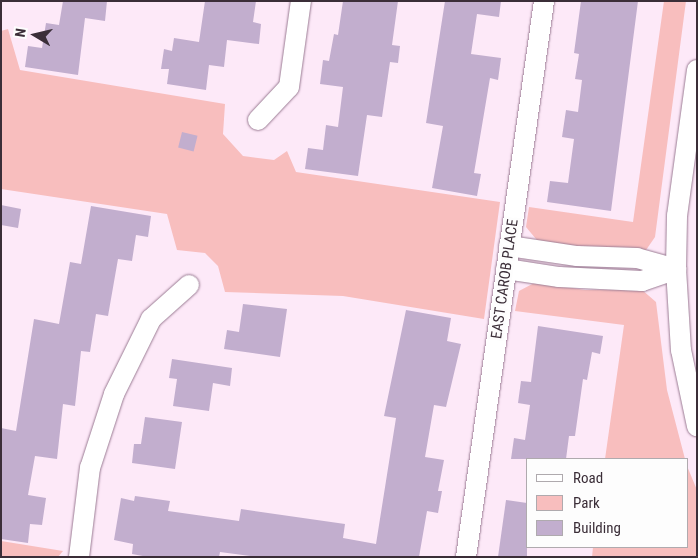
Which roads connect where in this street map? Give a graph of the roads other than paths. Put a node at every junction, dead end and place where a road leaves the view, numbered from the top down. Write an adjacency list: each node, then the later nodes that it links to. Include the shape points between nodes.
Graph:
1 (301, 1): 4 (street, via 289,87)
2 (544, 1): 5 (street, EAST CAROB PLACE)
3 (697, 70): 7 (street, via 678,208)
4 (258, 120)
5 (509, 246): 6 (street, EAST CAROB PLACE); 7 (street, via 576,256 637,258)
6 (506, 269): 7 (street, via 559,277 632,281); 11 (street, EAST CAROB PLACE)
7 (676, 269): 9 (street, via 681,350)
8 (190, 285): 10 (street, via 151,319 114,394 90,468)
9 (697, 426)
10 (79, 557)
11 (466, 557)

